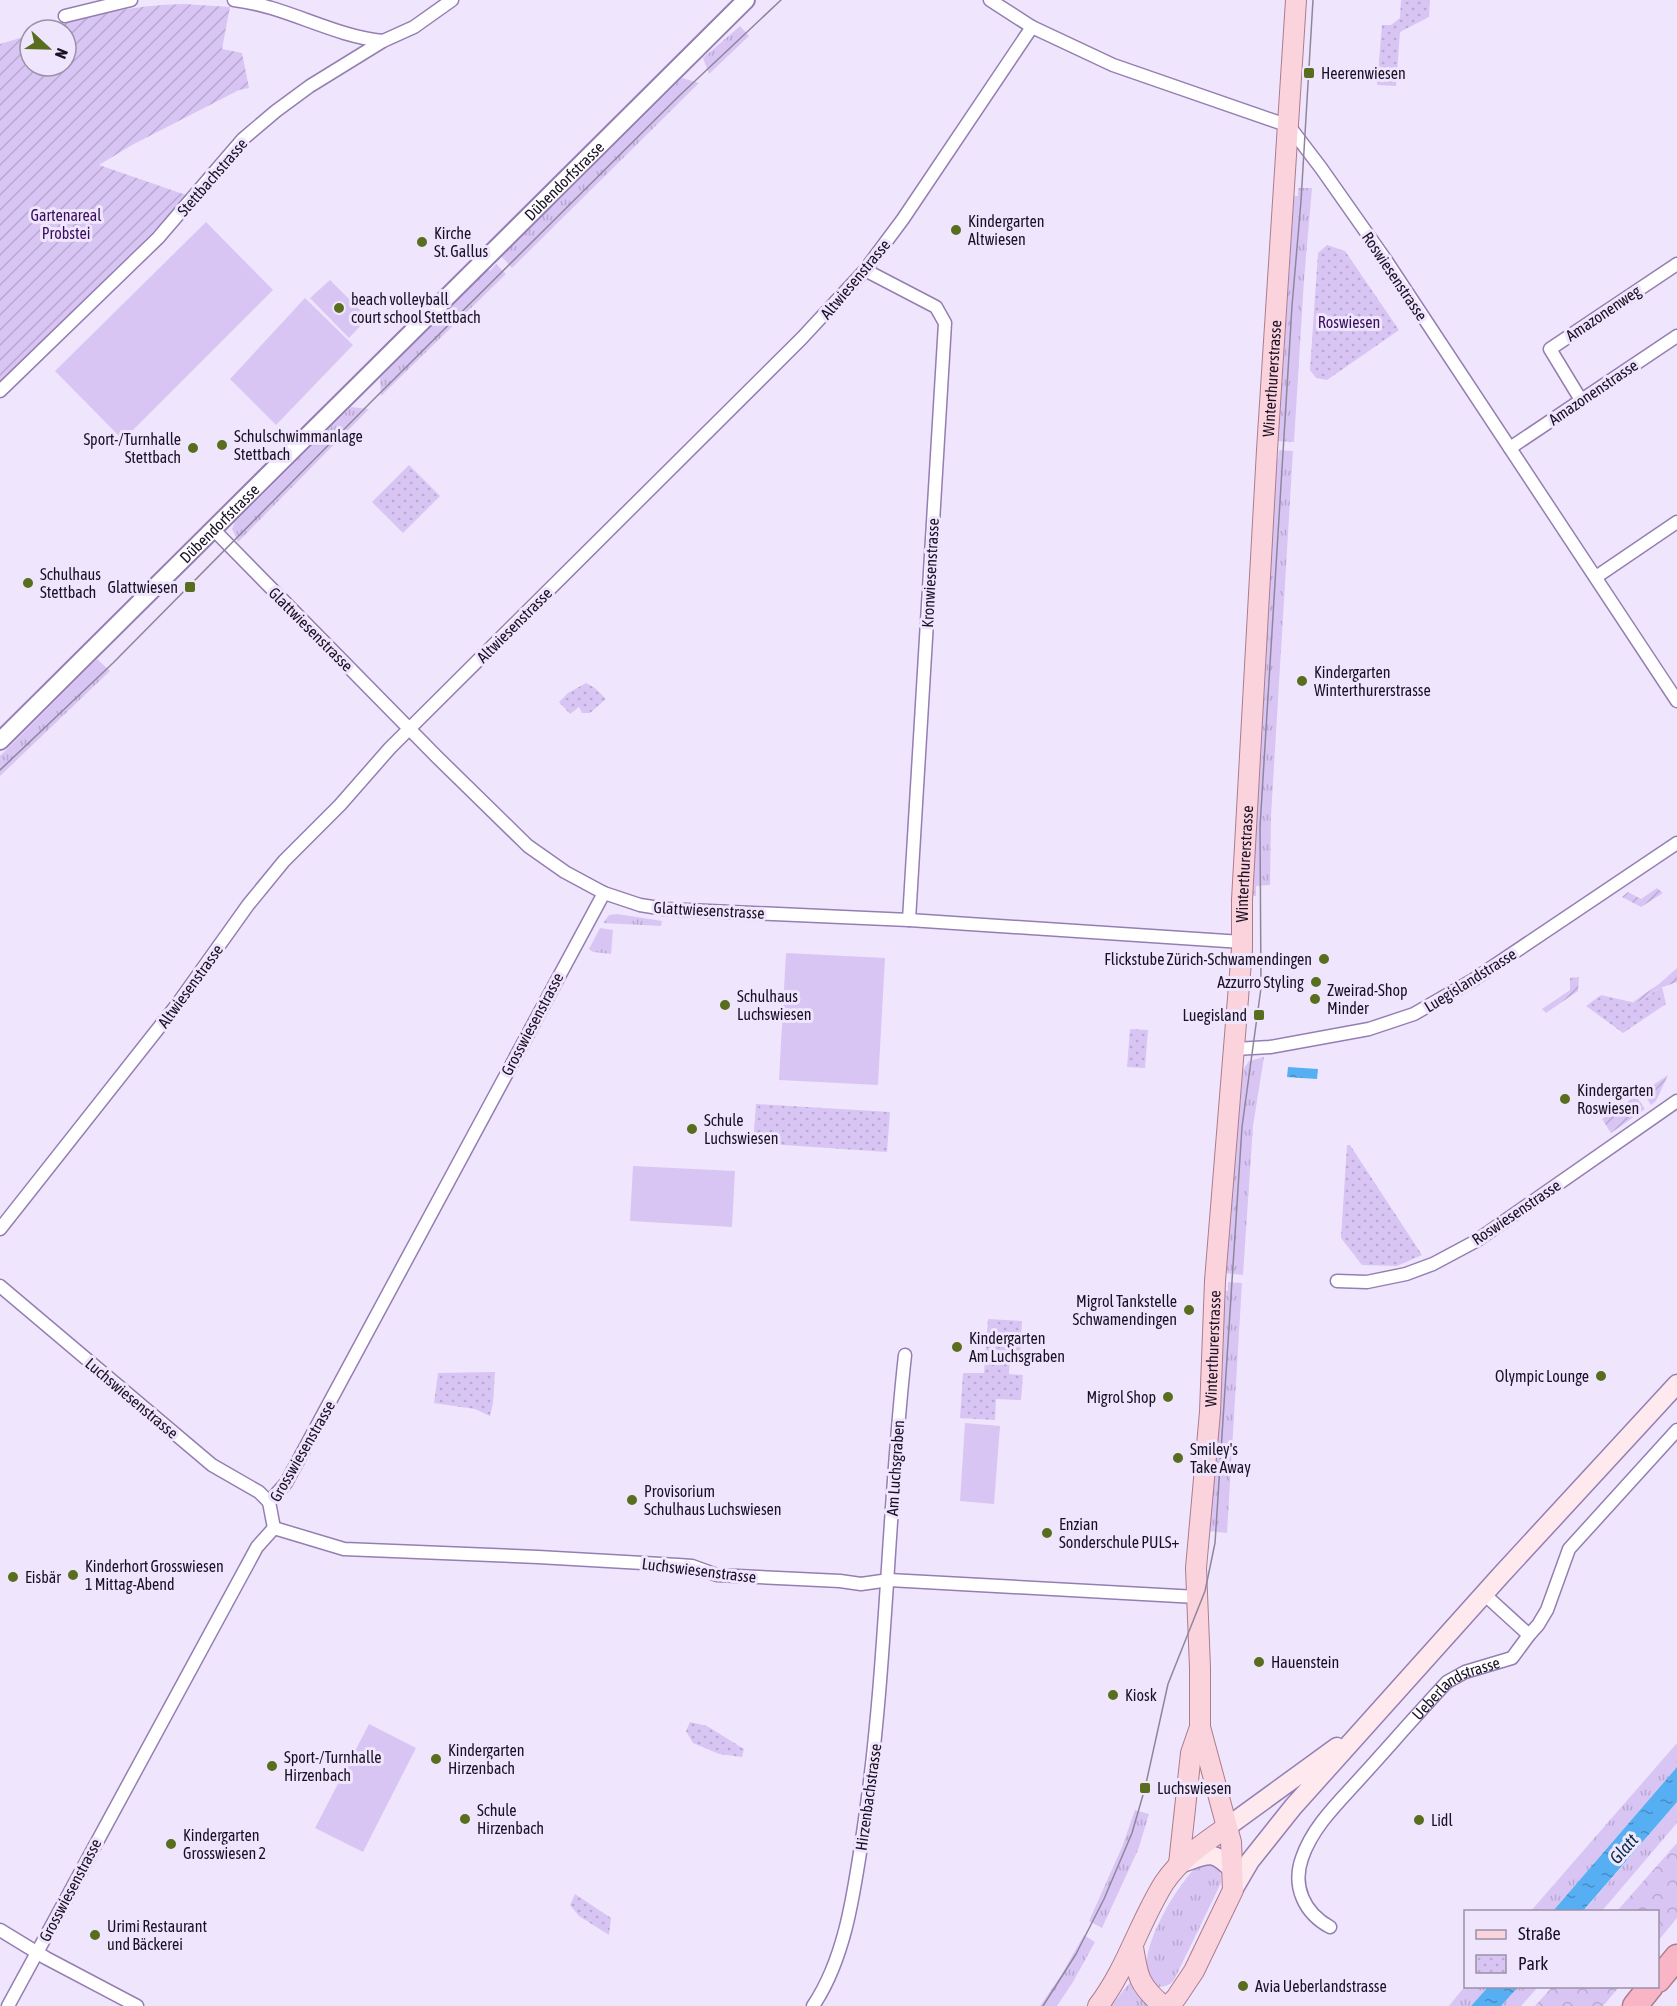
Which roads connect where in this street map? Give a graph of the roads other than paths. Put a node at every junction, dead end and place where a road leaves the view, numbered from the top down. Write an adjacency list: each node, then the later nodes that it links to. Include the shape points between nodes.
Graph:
1 (131, 0): 7 (street)
2 (234, 0): 9 (street, via 275,8 365,39)
3 (452, 0): 9 (street, Stettbachstrasse, via 414,27)
4 (746, 0): 18 (street, Dübendorfstrasse)
5 (990, 0): 8 (street)
6 (1296, 0): 10 (main road, Winterthurerstrasse)
7 (65, 16)
8 (1032, 27): 10 (street, via 1113,65); 12 (street, Altwiesenstrasse)
9 (383, 41): 14 (street, Stettbachstrasse, via 310,86 243,139 158,238)
10 (1289, 126): 16 (street, Roswiesenstrasse, via 1385,259); 26 (main road, Winterthurerstrasse, via 1267,450)
11 (1677, 264): 15 (street, Amazonenweg, via 1550,349)
12 (865, 270): 21 (street, Altwiesenstrasse, via 802,339); 25 (street, Kronwiesenstrasse, via 936,307 945,323)
13 (1677, 336): 15 (street, Amazonenstrasse)
14 (0, 391)
15 (1581, 400): 16 (street, Amazonenstrasse)
16 (1510, 448): 19 (street, Roswiesenstrasse)
17 (1677, 522): 19 (street)
18 (214, 530): 21 (street, Glattwiesenstrasse); 22 (street, Dübendorfstrasse)
19 (1596, 576): 20 (street, Roswiesenstrasse)
20 (1677, 701)
21 (409, 728): 24 (street, Glattwiesenstrasse, via 528,846); 29 (street, Altwiesenstrasse, via 248,905 176,1006)
22 (0, 741)
23 (1677, 843): 27 (street, Luegislandstrasse, via 1473,980 1414,1014 1369,1029 1270,1047)
24 (603, 893): 25 (street, Glattwiesenstrasse, via 665,909); 35 (street, Grosswiesenstrasse, via 286,1483)
25 (909, 920): 26 (street, Glattwiesenstrasse)
26 (1242, 942): 27 (main road, Winterthurerstrasse)
27 (1235, 1049): 39 (main road, Winterthurerstrasse, via 1215,1281)
28 (1677, 1101): 30 (street, Roswiesenstrasse, via 1476,1241 1433,1264 1367,1282)
29 (0, 1229)
30 (1337, 1281)
31 (0, 1286): 35 (street, Luchswiesenstrasse, via 212,1466 259,1492)
32 (905, 1355): 37 (street, Am Luchsgraben)
33 (1677, 1384): 38 (main road, Ueberlandstrasse)
34 (1677, 1430): 40 (street, Ueberlandstrasse, via 1569,1549 1547,1610)
35 (269, 1502): 36 (street, Grosswiesenstrasse)
36 (274, 1528): 37 (street, Luchswiesenstrasse, via 344,1549 678,1565 717,1575 861,1584); 49 (street, Grosswiesenstrasse, via 257,1547)
37 (889, 1580): 39 (street, Luchswiesenstrasse); 55 (street, Hirzenbachstrasse, via 876,1738 857,1871 834,1968)
38 (1484, 1594): 40 (street); 42 (main road, Ueberlandstrasse)
39 (1197, 1597): 41 (main road, Winterthurerstrasse)
40 (1528, 1635): 46 (street, Ueberlandstrasse, via 1512,1658 1465,1672 1447,1682 1323,1820 1301,1859 1299,1882 1301,1899 1308,1910)
41 (1200, 1727): 43 (main road, Winterthurerstrasse); 44 (main road, Winterthurerstrasse, via 1191,1753)
42 (1361, 1730): 43 (main road, Ueberlandstrasse); 45 (main road, Ueberlandstrasse)
43 (1227, 1827): 44 (main road); 45 (main road)
44 (1179, 1864): 45 (main road, via 1207,1854 1219,1856); 48 (main road, via 1155,1900)
45 (1233, 1880): 58 (main road, Ueberlandstrasse, via 1194,1971)
46 (1330, 1927)
47 (0, 1930): 49 (street)
48 (1133, 1947): 56 (main road); 57 (main road, via 1137,1975)
49 (37, 1951): 53 (street, Grosswiesenstrasse); 54 (street)
50 (1677, 1957): 51 (highway)
51 (1659, 1979)
52 (1650, 1988): 59 (highway)
53 (8, 2006)
54 (137, 2006)
55 (813, 2006)
56 (1098, 2006)
57 (1162, 2006)
58 (1168, 2006)
59 (1635, 2006)

